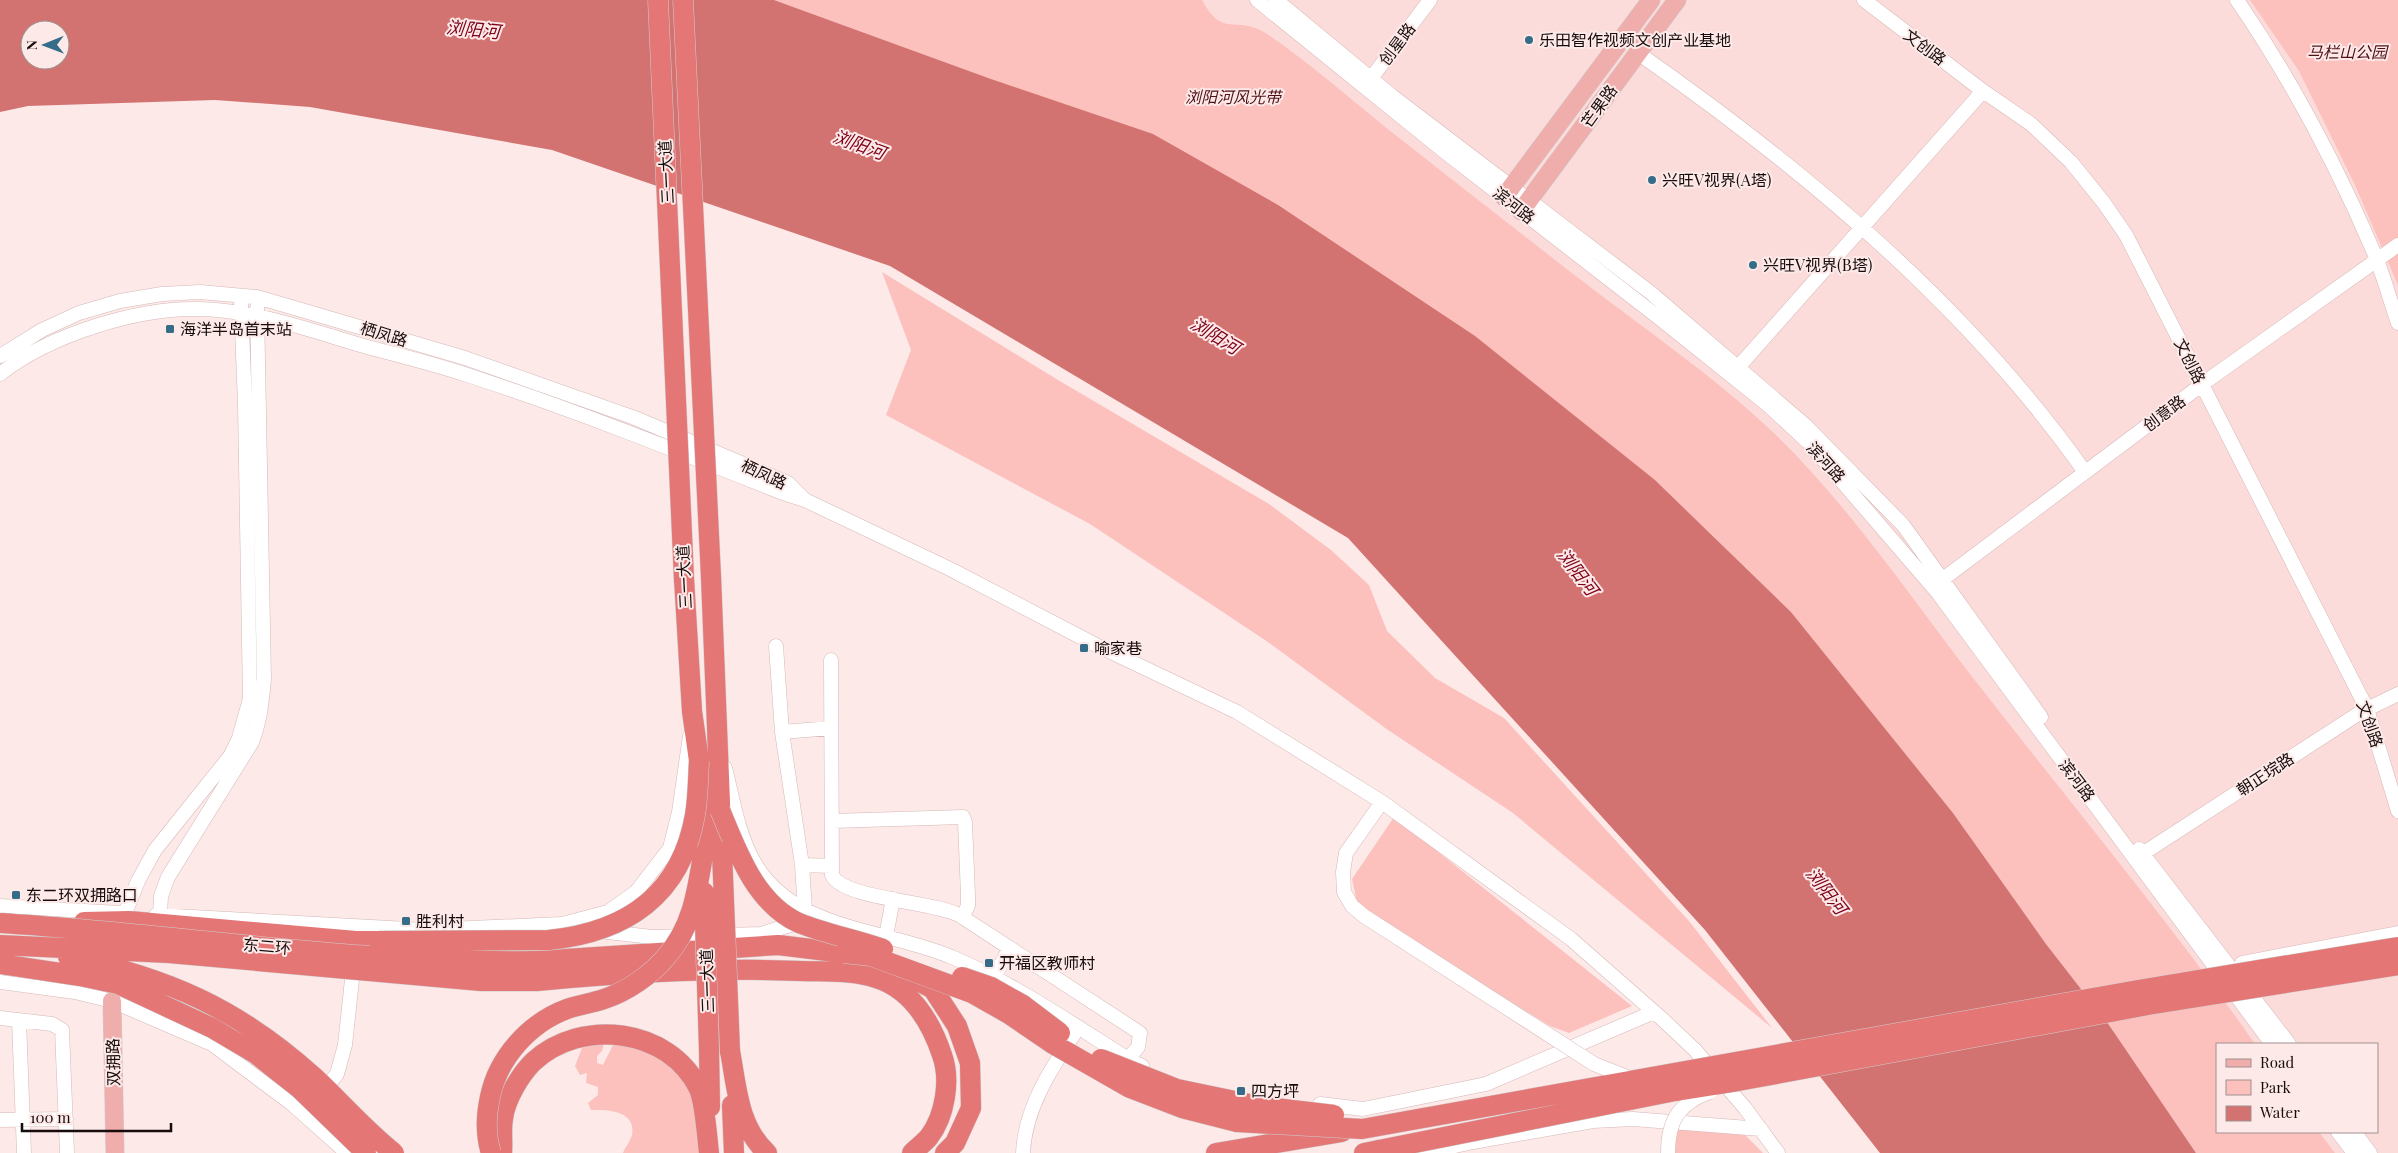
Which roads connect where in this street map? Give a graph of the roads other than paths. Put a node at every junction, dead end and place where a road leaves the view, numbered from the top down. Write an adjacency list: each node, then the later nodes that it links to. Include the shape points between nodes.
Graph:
1 (658, 0): 34 (highway, 三一大道, bridge)
2 (684, 0): 37 (highway, 三一大道, bridge)
3 (1257, 0): 11 (street, 滨河路)
4 (1276, 0): 11 (street, 滨河路)
5 (1430, 0): 11 (street, 创星路)
6 (1650, 0): 13 (main road, 芒果路)
7 (1677, 0): 10 (main road, 芒果路)
8 (1864, 0): 12 (street, 文创路)
9 (2236, 0): 17 (street, via 2280,67)
10 (1638, 53): 14 (main road, 芒果路); 15 (street, via 1745,132)
11 (1368, 83): 13 (street, 滨河路, via 1477,162)
12 (1983, 91): 15 (street); 26 (street, 文创路, via 2031,124 2071,162 2104,203 2126,235)
13 (1508, 192): 14 (street, 滨河路)
14 (1526, 205): 24 (street, 滨河路)
15 (1862, 228): 24 (street); 27 (street, via 1944,304 2024,393)
16 (2398, 245): 17 (street, 创意路)
17 (2376, 258): 22 (street); 26 (street, 创意路)
18 (240, 294): 19 (street, 栖凤路); 20 (street); 23 (street, 栖凤路, via 172,294 120,301 79,313 42,330)
19 (257, 296): 21 (street); 28 (street, 栖凤路, via 465,358 635,418 788,483)
20 (241, 312): 21 (street, 栖凤路); 25 (street, 栖凤路, via 196,309 124,318 49,345 14,362); 50 (street, via 250,699 231,755 155,850)
21 (256, 315): 28 (street, 栖凤路, via 463,374 632,433); 51 (street, via 264,679 259,723 252,742 168,877 161,896)
22 (2398, 323)
23 (0, 356)
24 (1735, 371): 29 (street, 滨河路, via 1805,425 1903,525)
25 (0, 374)
26 (2202, 384): 27 (street, 创意路); 33 (street, 文创路)
27 (2085, 472): 29 (street, 创意路)
28 (805, 500): 39 (street, via 1237,712)
29 (1938, 583): 44 (street, 滨河路)
30 (776, 646): 36 (street)
31 (831, 660): 35 (street)
32 (2398, 694): 33 (street, 朝正垸路)
33 (2367, 709): 41 (street, 文创路); 44 (street, 朝正垸路)
34 (692, 711): 38 (highway, 三一大道); 55 (street, via 680,803 670,848 636,892 608,912)
35 (831, 728): 36 (street); 42 (street)
36 (782, 732): 45 (street)
37 (716, 735): 40 (highway, 三一大道); 49 (street, via 745,843 754,862 782,896)
38 (699, 761): 43 (highway, 三一大道, bridge); 56 (highway, bridge, via 695,814 685,853 674,876 661,892 624,920 572,937 549,940 378,942)
39 (1382, 802): 73 (street, via 1572,939); 81 (street, bridge, via 1346,853 1344,892 1352,906 1594,1064)
40 (720, 810): 79 (highway, 三一大道, bridge); 83 (highway, bridge, via 739,857 753,881 782,913 814,928 991,987 1105,1061 1177,1089 1259,1106 1355,1117)
41 (2398, 811)
42 (832, 821): 46 (street); 53 (street, via 963,817 968,906)
43 (703, 855): 101 (highway, bridge, via 695,904 679,940 666,957 636,983 606,998 566,1009 548,1018 532,1029 502,1064 493,1080 486,1127); 103 (highway, 三一大道, bridge)
44 (2139, 856): 65 (street, 滨河路)
45 (802, 865): 46 (street); 49 (street)
46 (832, 866): 47 (street, via 834,880 849,889)
47 (893, 898): 53 (street, via 939,907); 57 (street)
48 (0, 906): 50 (street)
49 (805, 910): 52 (street)
50 (125, 913): 51 (street)
51 (160, 915): 56 (street)
52 (820, 916): 55 (street, via 760,934 662,937); 57 (street)
53 (962, 917): 60 (street)
54 (9, 924): 56 (highway, via 129,921); 62 (highway, 东二环, bridge, via 478,962 778,945)
55 (562, 924): 56 (street)
56 (357, 934): 84 (street, via 345,1045 337,1074)
57 (886, 936): 67 (street, via 927,947)
58 (2397, 936): 65 (street); 81 (highway, bridge, via 2138,990)
59 (6, 946): 100 (highway, bridge, via 113,967 149,977 206,1001 258,1031 287,1054); 105 (highway, bridge, via 170,953 481,981 766,970 857,973 878,978 909,996 934,1030 946,1065 944,1104 929,1137)
60 (1010, 948): 67 (street); 80 (street, via 1140,1033 1138,1046)
61 (2398, 955): 69 (street)
62 (871, 956): 88 (highway, bridge, via 972,993 1130,1088 1182,1108 1237,1122); 106 (highway, bridge, via 933,989 957,1026 970,1063 971,1108 955,1143)
63 (0, 964): 99 (highway, bridge, via 118,984 212,1028 256,1054 300,1089)
64 (2398, 965): 68 (highway, bridge)
65 (2223, 967): 69 (street, 滨河路); 71 (street, 滨河路)
66 (2398, 975): 68 (main road, bridge)
67 (994, 977): 76 (street, via 1024,992)
68 (2316, 977): 82 (highway, bridge)
69 (2242, 981): 71 (street); 78 (street, 滨河路)
70 (0, 982): 72 (street, via 75,992)
71 (2227, 984): 77 (street, 滨河路)
72 (117, 1003): 84 (street, via 212,1044); 96 (main road, 双拥路); 97 (main road, 双拥路)
73 (1654, 1012): 80 (street, via 1486,1084 1363,1110 1197,1090); 89 (street, via 1695,1050)
74 (0, 1018): 75 (street)
75 (19, 1020): 85 (street, via 52,1024 62,1030); 87 (street)
76 (1078, 1028): 80 (street); 107 (street, via 1047,1076 1029,1122)
77 (2271, 1043)
78 (2288, 1043)
79 (730, 1051): 92 (highway, via 745,1123); 104 (highway, 三一大道)
80 (1128, 1059)
81 (1632, 1080): 83 (highway, bridge)
82 (1738, 1081): 93 (highway, bridge); 110 (street, bridge, via 1693,1098 1681,1108 1672,1122)
83 (1560, 1093): 88 (highway, bridge)
84 (304, 1114): 98 (street)
85 (66, 1119): 87 (street); 95 (street)
86 (0, 1120): 87 (street)
87 (24, 1120): 94 (street)
88 (1362, 1129): 108 (highway, bridge)
89 (1761, 1129): 109 (street, via 1633,1118 1593,1121); 111 (street)
90 (2339, 1133): 112 (street)
91 (2355, 1133): 113 (street)
92 (762, 1148)
93 (1371, 1152)
94 (24, 1153)
95 (67, 1153)
96 (116, 1153)
97 (127, 1153)
98 (347, 1153)
99 (366, 1153)
100 (394, 1153)
101 (491, 1153)
102 (502, 1153): 103 (highway, via 503,1118 513,1090 532,1063 561,1042 593,1034 624,1035 659,1046 686,1068 700,1091)
103 (710, 1153)
104 (734, 1153)
105 (912, 1153)
106 (946, 1153)
107 (1023, 1153)
108 (1216, 1153)
109 (1423, 1153)
110 (1668, 1153)
111 (1778, 1153)
112 (2354, 1153)
113 (2370, 1153)

